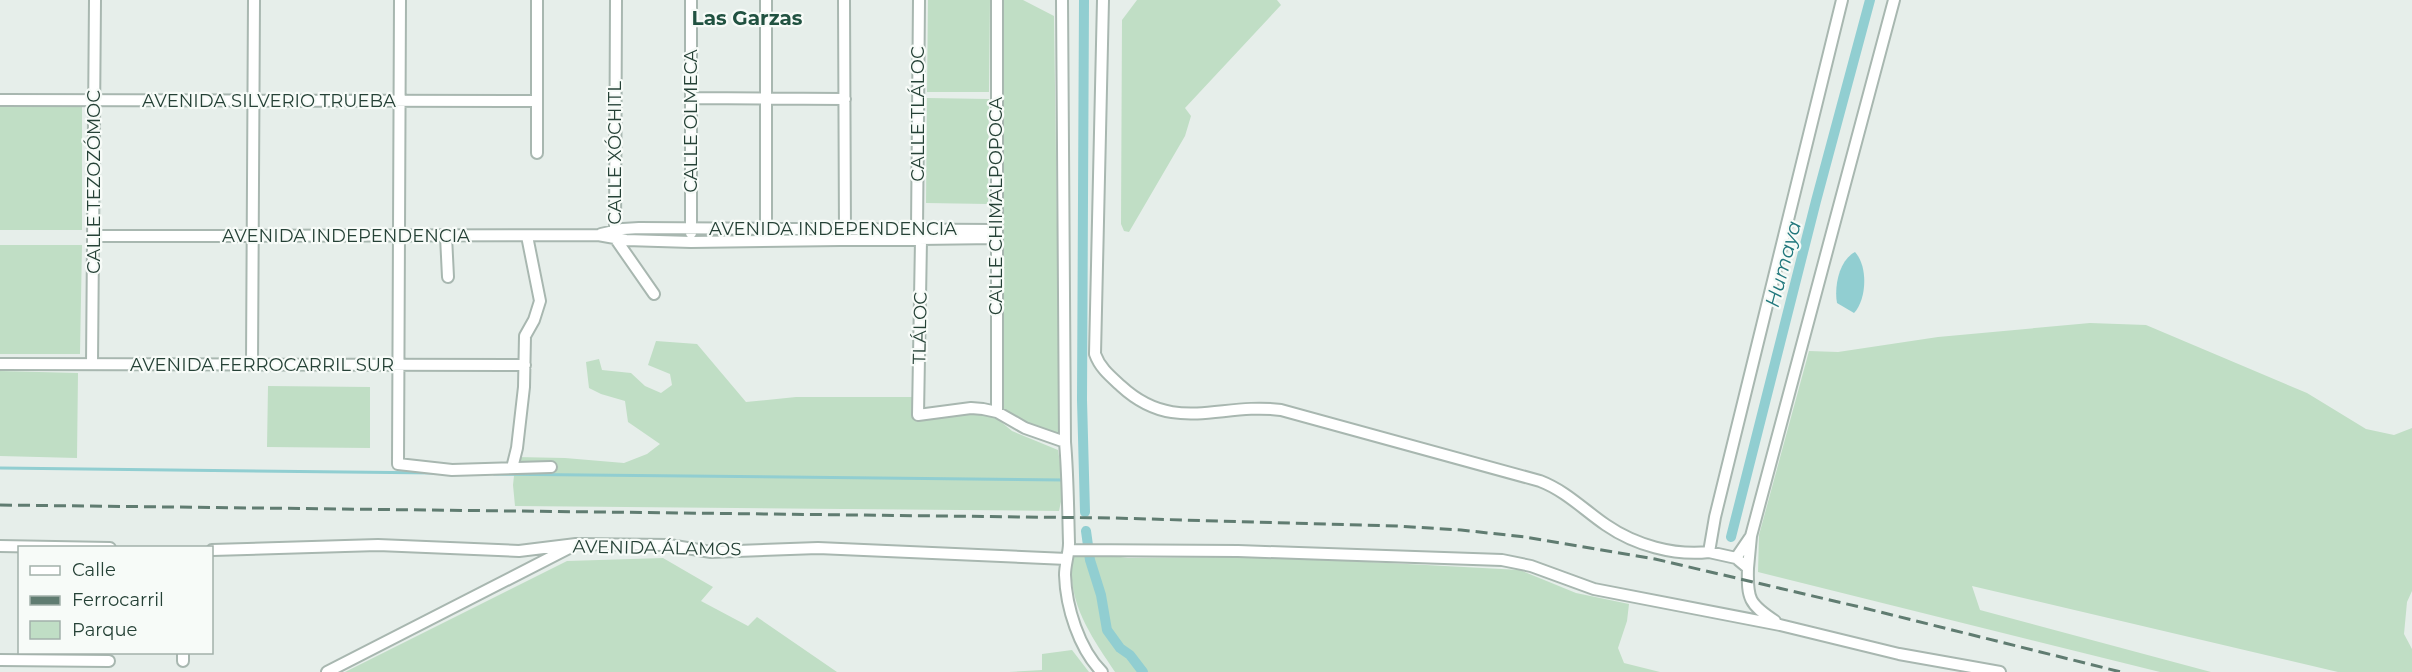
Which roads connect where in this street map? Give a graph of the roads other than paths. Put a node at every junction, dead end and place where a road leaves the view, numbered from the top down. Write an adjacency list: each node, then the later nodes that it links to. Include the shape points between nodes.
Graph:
1 (95, 0): 19 (street, CALLE TEZOZÓMOC)
2 (254, 0): 20 (street)
3 (400, 0): 21 (street)
4 (537, 0): 22 (street)
5 (616, 0): 28 (street, CALLE XÓCHITL)
6 (691, 0): 15 (street, CALLE OLMECA)
7 (766, 0): 16 (street)
8 (844, 0): 17 (street)
9 (919, 0): 27 (street, CALLE TLÁLOC)
10 (997, 0): 29 (street, CALLE CHIMALPOPOCA)
11 (1062, 0): 46 (street)
12 (1103, 0): 54 (street, via 1095,354 1098,363 1126,390 1163,412 1183,415 1251,408 1281,410 1540,481 1567,494 1606,525 1635,541 1687,554)
13 (1842, 0): 54 (street)
14 (1894, 0): 49 (street)
15 (691, 98): 16 (street); 24 (street, CALLE OLMECA)
16 (766, 99): 17 (street); 25 (street)
17 (845, 99): 26 (street)
18 (0, 100): 19 (street, AVENIDA SILVERIO TRUEBA)
19 (94, 100): 20 (street, AVENIDA SILVERIO TRUEBA); 30 (street, CALLE TEZOZÓMOC)
20 (254, 101): 21 (street, AVENIDA SILVERIO TRUEBA); 31 (street)
21 (399, 101): 22 (street, AVENIDA SILVERIO TRUEBA); 32 (street)
22 (537, 101): 23 (street)
23 (537, 153)
24 (691, 228): 25 (street, AVENIDA INDEPENDENCIA); 28 (street, AVENIDA INDEPENDENCIA); 37 (street, CALLE OLMECA)
25 (766, 228): 26 (street, AVENIDA INDEPENDENCIA)
26 (845, 229): 27 (street, AVENIDA INDEPENDENCIA); 36 (street)
27 (918, 229): 29 (street, AVENIDA INDEPENDENCIA)
28 (615, 234): 34 (street, AVENIDA INDEPENDENCIA); 37 (street, AVENIDA INDEPENDENCIA); 39 (street, CALLE XÓCHITL)
29 (996, 234): 35 (street, AVENIDA INDEPENDENCIA); 45 (street, CALLE CHIMALPOPOCA)
30 (93, 236): 31 (street, AVENIDA INDEPENDENCIA); 41 (street, CALLE TEZOZÓMOC)
31 (253, 236): 32 (street, AVENIDA INDEPENDENCIA); 42 (street)
32 (399, 236): 33 (street, AVENIDA INDEPENDENCIA); 43 (street)
33 (446, 236): 34 (street, AVENIDA INDEPENDENCIA); 38 (street)
34 (528, 236): 44 (street, via 540,301 525,336)
35 (921, 240): 36 (street, AVENIDA INDEPENDENCIA); 45 (street, TLÁLOC, via 918,415 971,408)
36 (845, 241): 37 (street, AVENIDA INDEPENDENCIA)
37 (691, 242)
38 (448, 277)
39 (654, 294)
40 (0, 364): 41 (street, AVENIDA FERROCARRIL SUR)
41 (92, 364): 42 (street, AVENIDA FERROCARRIL SUR)
42 (252, 364): 43 (street, AVENIDA FERROCARRIL SUR)
43 (399, 365): 44 (street, AVENIDA FERROCARRIL SUR); 48 (street, via 398,464 452,470)
44 (525, 365): 48 (street)
45 (997, 412): 46 (street, via 1025,428)
46 (1065, 442): 55 (street)
47 (550, 467): 48 (street)
48 (512, 468)
49 (1751, 536): 56 (street); 57 (street)
50 (576, 544): 53 (street, AVENIDA ÁLAMOS, via 519,551 378,545); 55 (street, AVENIDA ÁLAMOS, via 669,545 711,552 818,548); 64 (street)
51 (0, 546): 52 (street)
52 (18, 547)
53 (213, 550)
54 (1709, 552): 56 (street)
55 (1068, 554): 58 (street, AVENIDA ÁLAMOS, via 1227,551 1502,560 1594,589); 65 (street, via 1065,574 1079,636)
56 (1736, 558): 57 (street)
57 (1748, 568): 58 (street, via 1750,601 1755,609)
58 (1780, 625): 66 (street, AVENIDA ÁLAMOS, via 1899,654)
59 (85, 657): 60 (street); 62 (street)
60 (25, 658): 61 (street); 63 (street)
61 (0, 660)
62 (109, 661)
63 (35, 672)
64 (327, 672)
65 (1102, 672)
66 (2000, 672)

